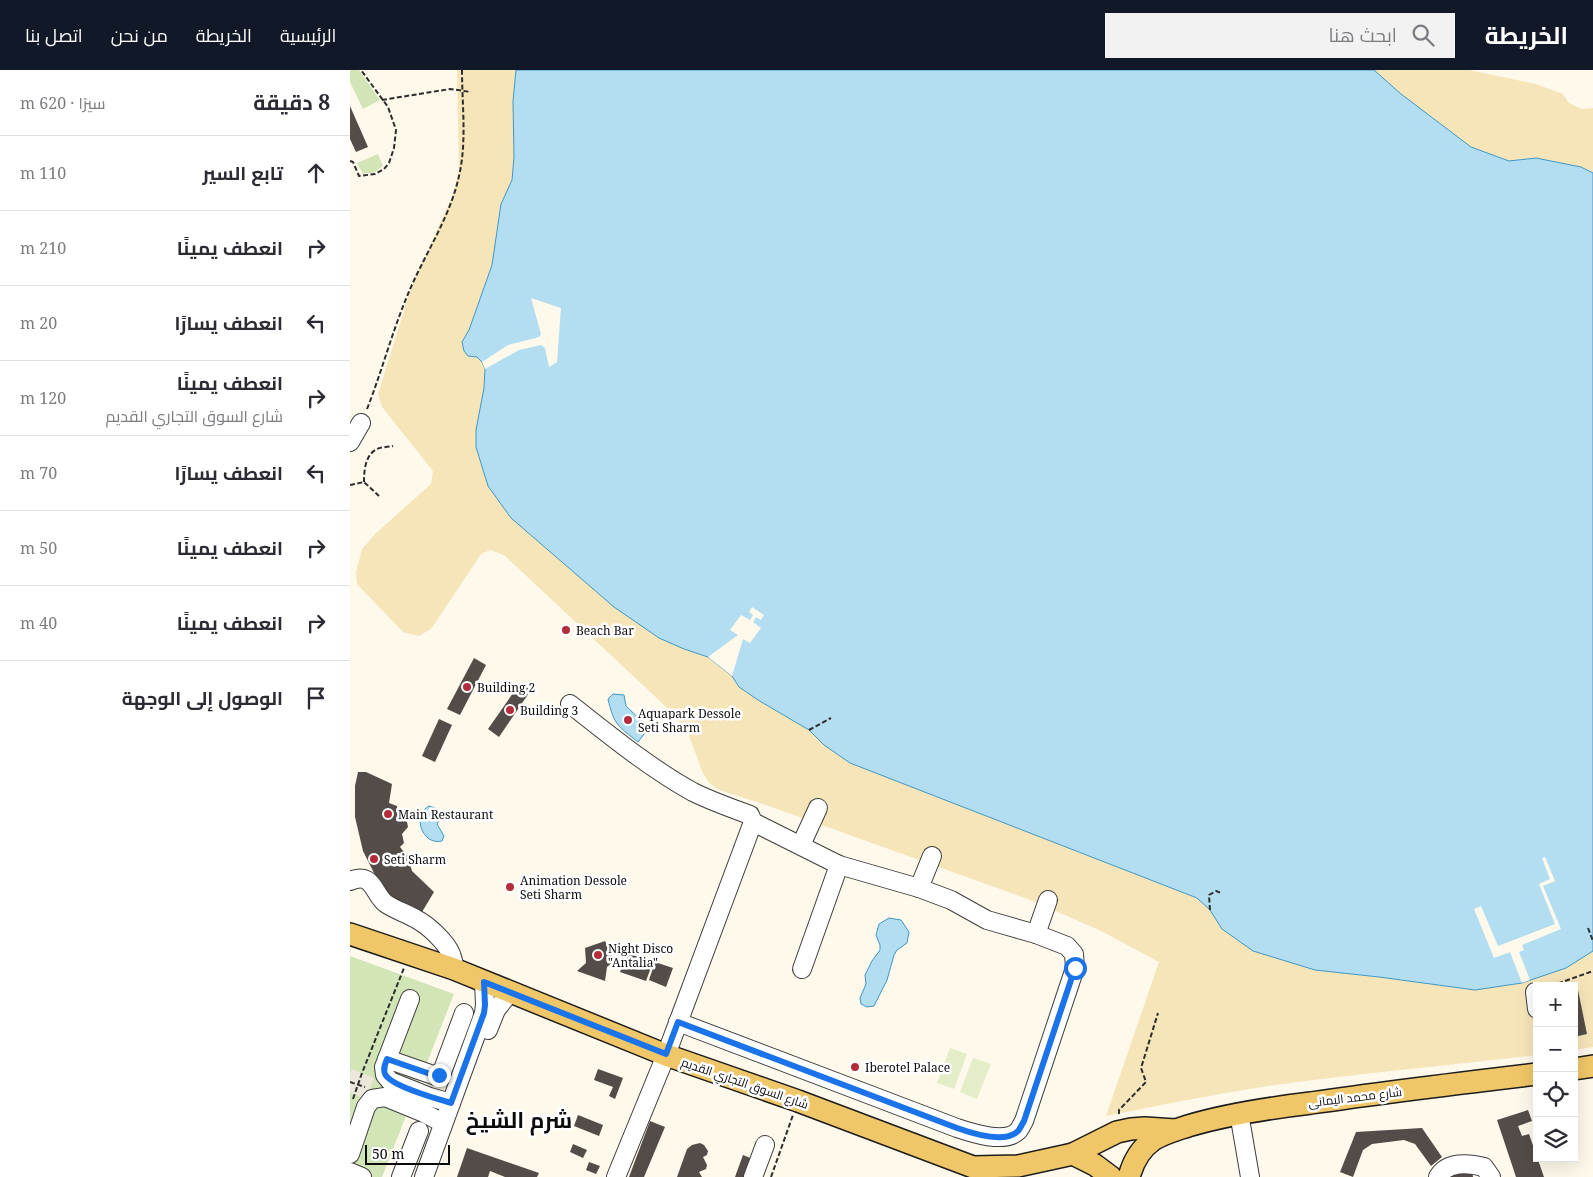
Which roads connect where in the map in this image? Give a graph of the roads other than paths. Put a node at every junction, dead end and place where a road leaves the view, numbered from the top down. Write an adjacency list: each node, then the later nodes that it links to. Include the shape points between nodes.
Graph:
1 (361, 423): 2 (street)
2 (350, 442)
3 (570, 704): 5 (street, via 668,777 694,792 750,815)
4 (818, 808): 6 (street)
5 (753, 822): 6 (street); 20 (street)
6 (802, 845): 8 (street)
7 (932, 856): 10 (street)
8 (839, 865): 10 (street); 14 (street)
9 (350, 881): 15 (street, via 367,881 384,902 425,925 449,949)
10 (919, 888): 13 (street, via 951,900 987,920)
11 (1048, 900): 13 (street)
12 (350, 934): 15 (main road, شارع السوق التجاري القديم)
13 (1036, 934): 20 (street, via 1070,948 1075,968 1024,1121 1017,1132 1009,1135 977,1135)
14 (802, 969)
15 (454, 970): 16 (main road, شارع السوق التجاري القديم)
16 (484, 982): 17 (main road, شارع السوق التجاري القديم); 27 (street, via 484,1013)
17 (510, 992): 21 (main road, شارع السوق التجاري القديم); 41 (street, via 493,1016)
18 (410, 999): 22 (street)
19 (464, 1013): 22 (street, via 439,1075)
20 (678, 1022): 21 (street)
21 (666, 1054): 37 (main road, شارع السوق التجاري القديم, via 798,1101); 42 (street)
22 (387, 1059): 26 (street, via 384,1067)
23 (1593, 1066): 24 (main road)
24 (1578, 1068)
25 (1533, 1075): 29 (main road, شارع محمد اليمانى)
26 (387, 1089): 28 (street); 34 (street, via 366,1107)
27 (451, 1103): 28 (street); 30 (street)
28 (427, 1105): 30 (street)
29 (1239, 1113): 31 (main road, شارع محمد اليمانى); 46 (street)
30 (443, 1123): 40 (street)
31 (1175, 1130): 35 (main road, شارع محمد اليمانى, via 1145,1128 1117,1132); 45 (main road, شارع محمد اليمانى, via 1153,1140 1141,1150)
32 (419, 1131): 39 (street)
33 (765, 1145): 43 (street)
34 (350, 1154)
35 (1073, 1154): 37 (main road, شارع السوق التجاري القديم); 44 (main road)
36 (350, 1172): 38 (street)
37 (975, 1172)
38 (362, 1177)
39 (401, 1177)
40 (424, 1177)
41 (435, 1177)
42 (616, 1177)
43 (753, 1177)
44 (1111, 1177)
45 (1129, 1177)
46 (1250, 1177)
47 (1438, 1177): 48 (street, via 1455,1164 1484,1167)
48 (1491, 1177)

